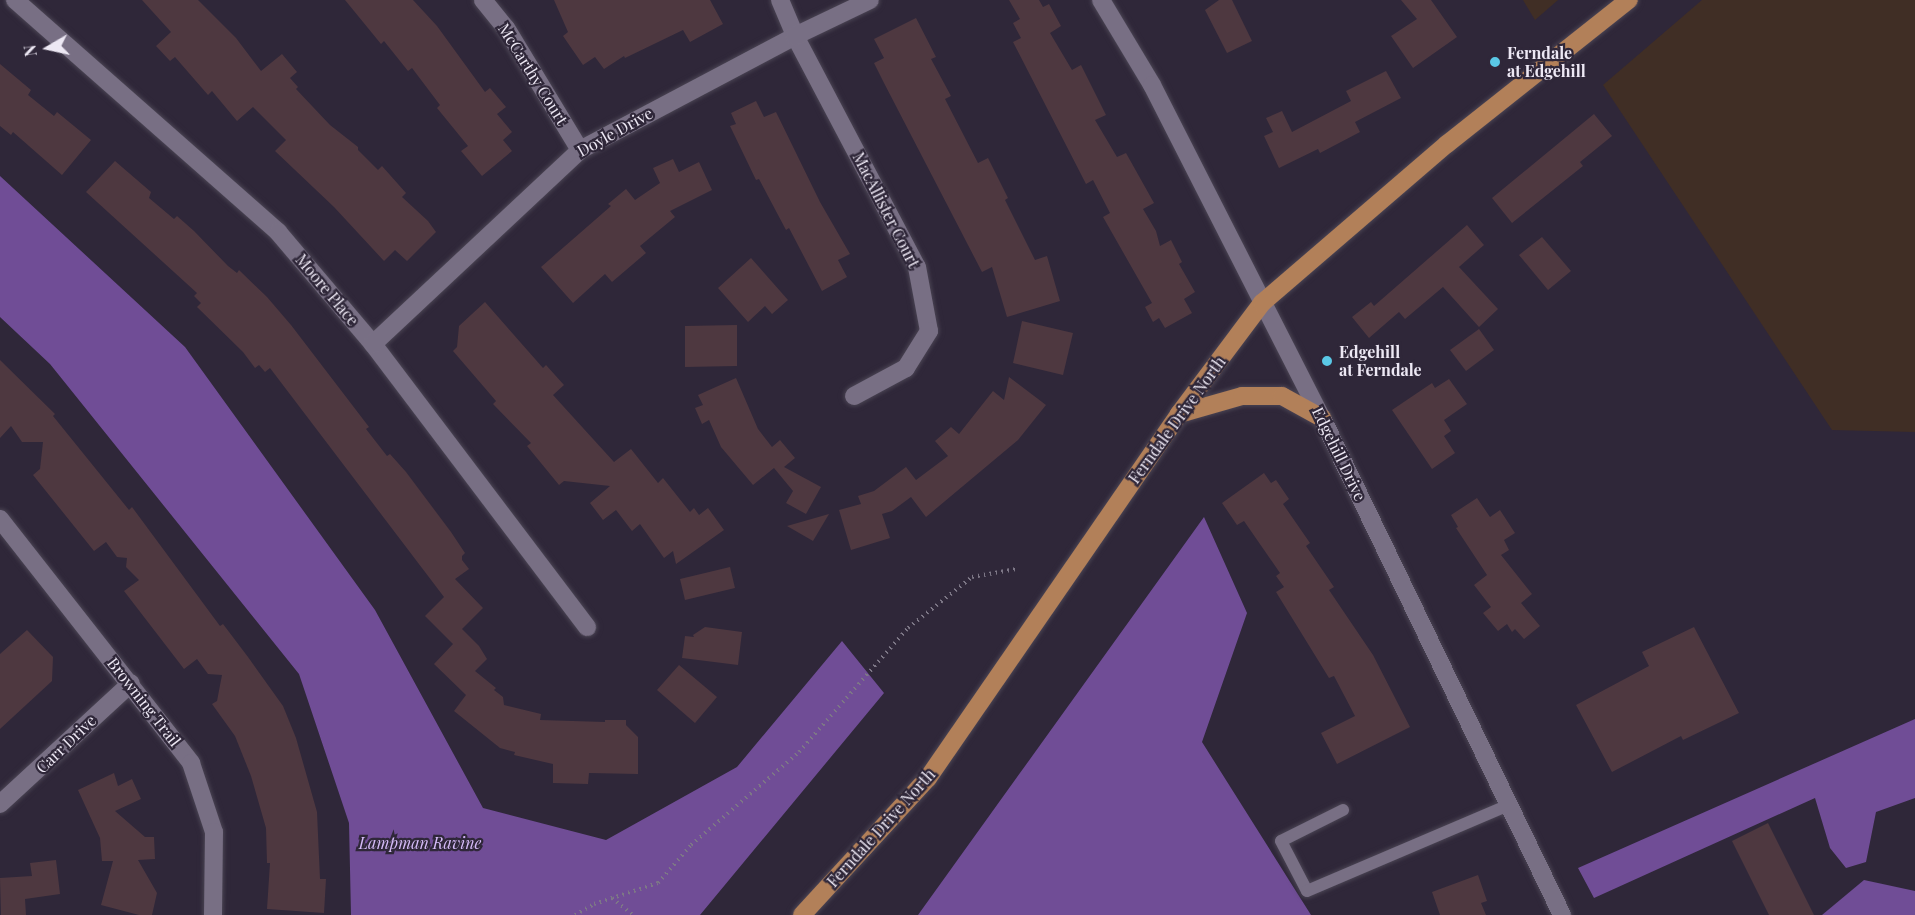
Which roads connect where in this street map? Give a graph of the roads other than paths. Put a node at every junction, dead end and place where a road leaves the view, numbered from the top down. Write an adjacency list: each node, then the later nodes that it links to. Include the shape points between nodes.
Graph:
1 (15, 0): 10 (street, Moore Place, via 278,232)
2 (483, 0): 8 (street, McCarthy Court, via 506,28)
3 (780, 0): 7 (street, MacAllister Court)
4 (870, 0): 7 (street, Doyle Drive)
5 (1101, 0): 9 (street, Edgehill Drive, via 1152,85)
6 (1629, 0): 9 (main road, Ferndale Drive North, via 1447,144)
7 (795, 36): 8 (street, Doyle Drive); 11 (street, MacAllister Court, via 917,267 929,331 906,368)
8 (580, 150): 10 (street, Doyle Drive)
9 (1262, 303): 12 (main road, Ferndale Drive North); 13 (street, Edgehill Drive)
10 (373, 344): 15 (street, Moore Place)
11 (854, 396)
12 (1179, 414): 13 (main road, via 1242,396 1282,396); 21 (main road, Ferndale Drive North, via 928,778)
13 (1322, 418): 18 (street, Edgehill Drive)
14 (0, 519): 16 (street, Browning Trail)
15 (587, 627)
16 (131, 683): 17 (street, Carr Drive); 20 (street, Browning Trail, via 191,763 214,832)
17 (0, 804)
18 (1509, 805): 19 (lane, via 1307,891 1281,841); 22 (street, Edgehill Drive)
19 (1343, 810)
20 (213, 915)
21 (802, 915)
22 (1562, 915)

